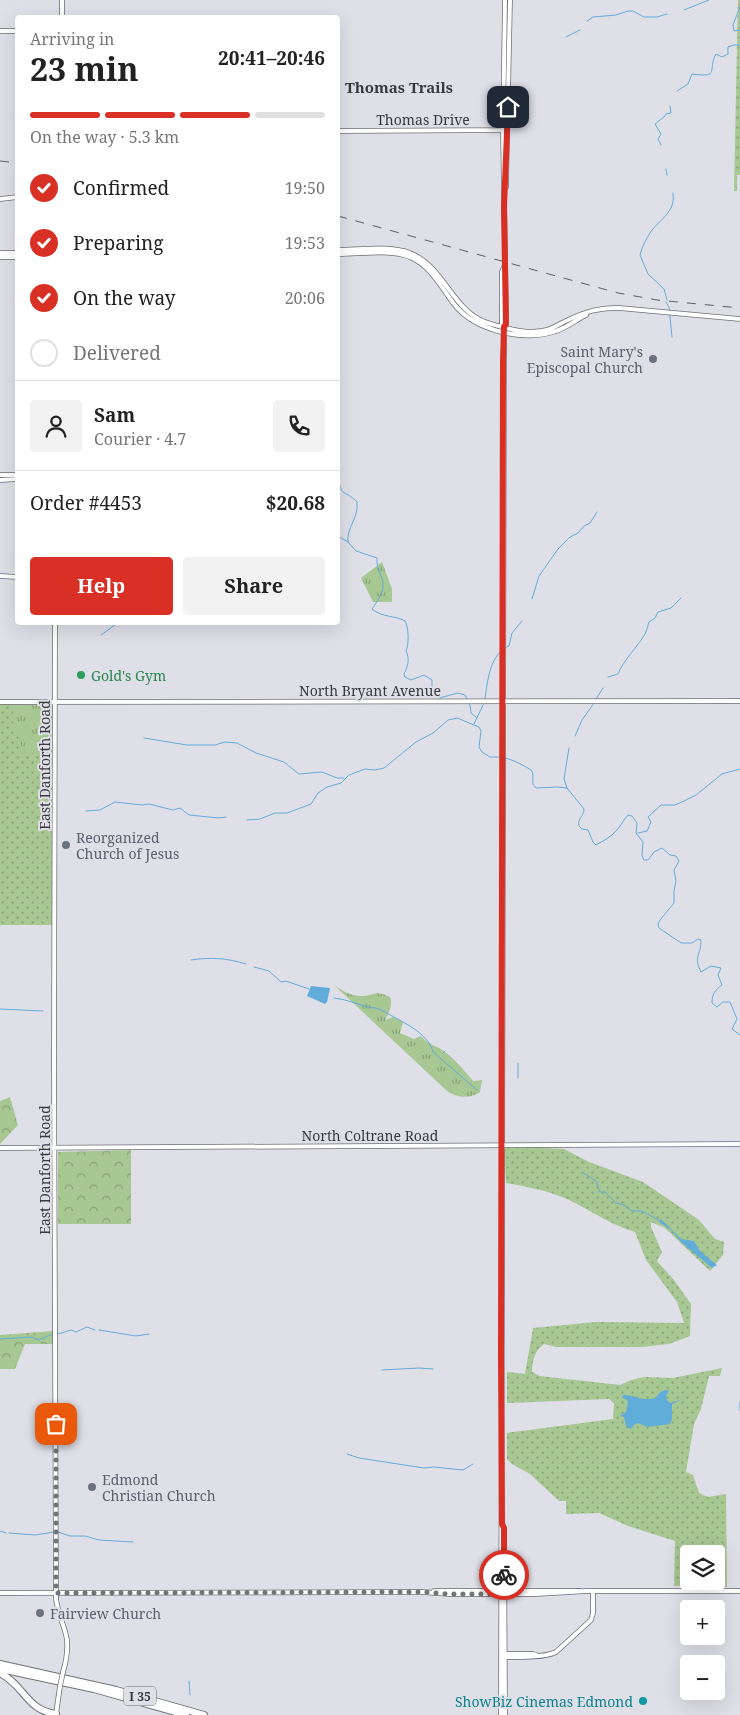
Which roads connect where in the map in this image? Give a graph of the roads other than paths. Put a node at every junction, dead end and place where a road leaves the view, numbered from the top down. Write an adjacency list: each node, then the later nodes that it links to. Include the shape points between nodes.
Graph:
1 (62, 0): 4 (street)
2 (505, 0): 7 (street)
3 (510, 0): 7 (street)
4 (62, 15)
5 (15, 31): 6 (street)
6 (0, 32)
7 (506, 130): 8 (street, Thomas Drive); 20 (street)
8 (340, 131)
9 (15, 197): 10 (street)
10 (0, 199)
11 (340, 250): 14 (street)
12 (0, 253): 13 (street)
13 (15, 253)
14 (401, 253): 15 (street); 18 (street, via 422,264); 18 (street, via 416,256 430,265)
15 (340, 254)
16 (0, 258): 17 (street)
17 (15, 258)
18 (448, 292): 20 (street, via 470,314)
19 (740, 319): 20 (street, via 610,308 590,311 548,330)
20 (504, 329): 29 (street)
21 (0, 475): 22 (street)
22 (15, 475)
23 (15, 479): 24 (street)
24 (0, 480)
25 (0, 576): 26 (street)
26 (15, 577)
27 (55, 625): 31 (street, East Danforth Road)
28 (740, 700): 29 (street, North Bryant Avenue)
29 (503, 701): 31 (street, North Bryant Avenue); 33 (street)
30 (0, 702): 31 (street, North Bryant Avenue)
31 (55, 702): 35 (street, East Danforth Road)
32 (740, 1144): 33 (street, North Coltrane Road)
33 (501, 1146): 35 (street, North Coltrane Road); 38 (street)
34 (0, 1148): 35 (street, North Coltrane Road)
35 (55, 1149): 40 (street, East Danforth Road)
36 (593, 1591): 37 (street); 38 (street, via 558,1594); 41 (street, via 593,1613 589,1623 556,1652 550,1655)
37 (740, 1591)
38 (502, 1592): 40 (street); 41 (street)
39 (0, 1593): 40 (street)
40 (56, 1593): 46 (street, East Danforth Road, bridge, via 66,1640)
41 (503, 1655): 49 (street); 50 (street)
42 (0, 1664): 45 (highway, I 35)
43 (0, 1669): 45 (highway, I 35)
44 (0, 1673): 46 (highway, via 14,1683 34,1706)
45 (75, 1682): 47 (highway, I 35); 48 (highway, I 35)
46 (56, 1714)
47 (186, 1715)
48 (204, 1715)
49 (501, 1715)
50 (505, 1715)

